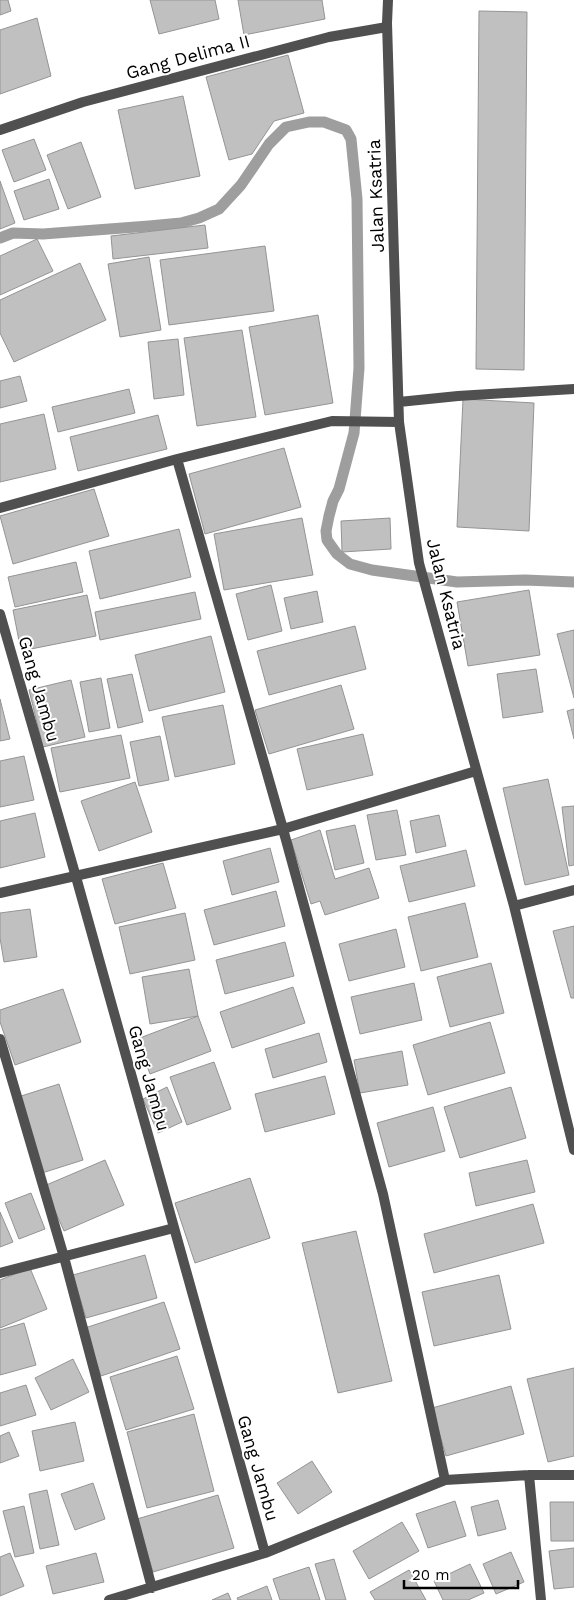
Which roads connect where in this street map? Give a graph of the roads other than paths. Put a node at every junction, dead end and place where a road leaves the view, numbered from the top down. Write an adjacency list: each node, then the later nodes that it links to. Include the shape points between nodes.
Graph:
1 (388, 0): 2 (street, Jalan Ksatria)
2 (387, 27): 3 (street, Gang Delima II, via 329,37 83,102); 5 (street, Jalan Ksatria)
3 (0, 130)
4 (574, 389): 5 (street)
5 (400, 402): 6 (street, Jalan Ksatria)
6 (399, 422): 7 (street, via 338,421); 10 (street, Jalan Ksatria, via 421,570)
7 (177, 459): 8 (street); 11 (street)
8 (0, 508)
9 (0, 614): 12 (street, Gang Jambu)
10 (476, 771): 11 (street); 15 (street, Jalan Ksatria)
11 (283, 829): 12 (street); 23 (street, via 383,1194)
12 (76, 876): 14 (street); 18 (street, Gang Jambu)
13 (574, 890): 15 (street)
14 (0, 893)
15 (514, 906): 17 (street, Jalan Ksatria)
16 (0, 1039): 19 (street)
17 (574, 1150)
18 (174, 1228): 19 (street); 24 (street, Gang Jambu)
19 (64, 1257): 20 (street); 25 (street)
20 (0, 1273)
21 (574, 1474): 22 (street)
22 (529, 1475): 23 (street); 27 (street)
23 (445, 1480): 24 (street)
24 (265, 1553): 25 (street)
25 (152, 1588): 26 (street)
26 (109, 1600)
27 (541, 1600)

